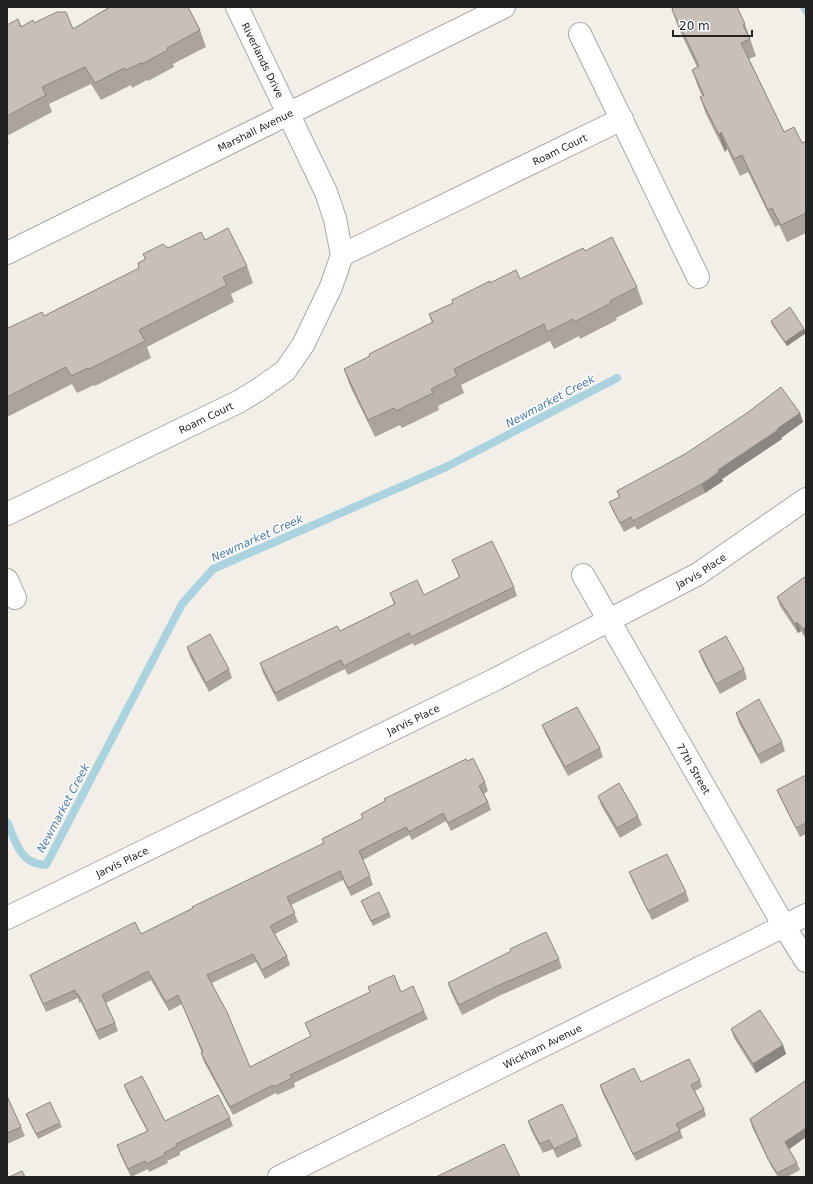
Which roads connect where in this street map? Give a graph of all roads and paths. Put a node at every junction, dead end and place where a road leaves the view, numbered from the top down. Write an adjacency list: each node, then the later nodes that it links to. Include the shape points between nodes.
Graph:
1 (237, 7): 4 (street, Riverlands Drive)
2 (504, 7): 4 (street, Marshall Avenue)
3 (580, 34): 5 (street)
4 (289, 114): 6 (street, Marshall Avenue); 7 (street, Roam Court, via 326,192 335,219)
5 (622, 119): 7 (street, Roam Court); 8 (street)
6 (7, 253)
7 (342, 255): 10 (street, Roam Court, via 331,287 306,339 285,371 238,402)
8 (698, 276)
9 (806, 499): 12 (street, Jarvis Place, via 698,574)
10 (7, 514)
11 (583, 575): 12 (street, 77th Street)
12 (608, 621): 14 (street, Jarvis Place, via 489,683); 15 (street, 77th Street)
13 (806, 915): 15 (street, Wickham Avenue)
14 (7, 918)
15 (784, 926): 16 (street, 77th Street); 17 (street, Wickham Avenue)
16 (806, 961)
17 (279, 1177)

